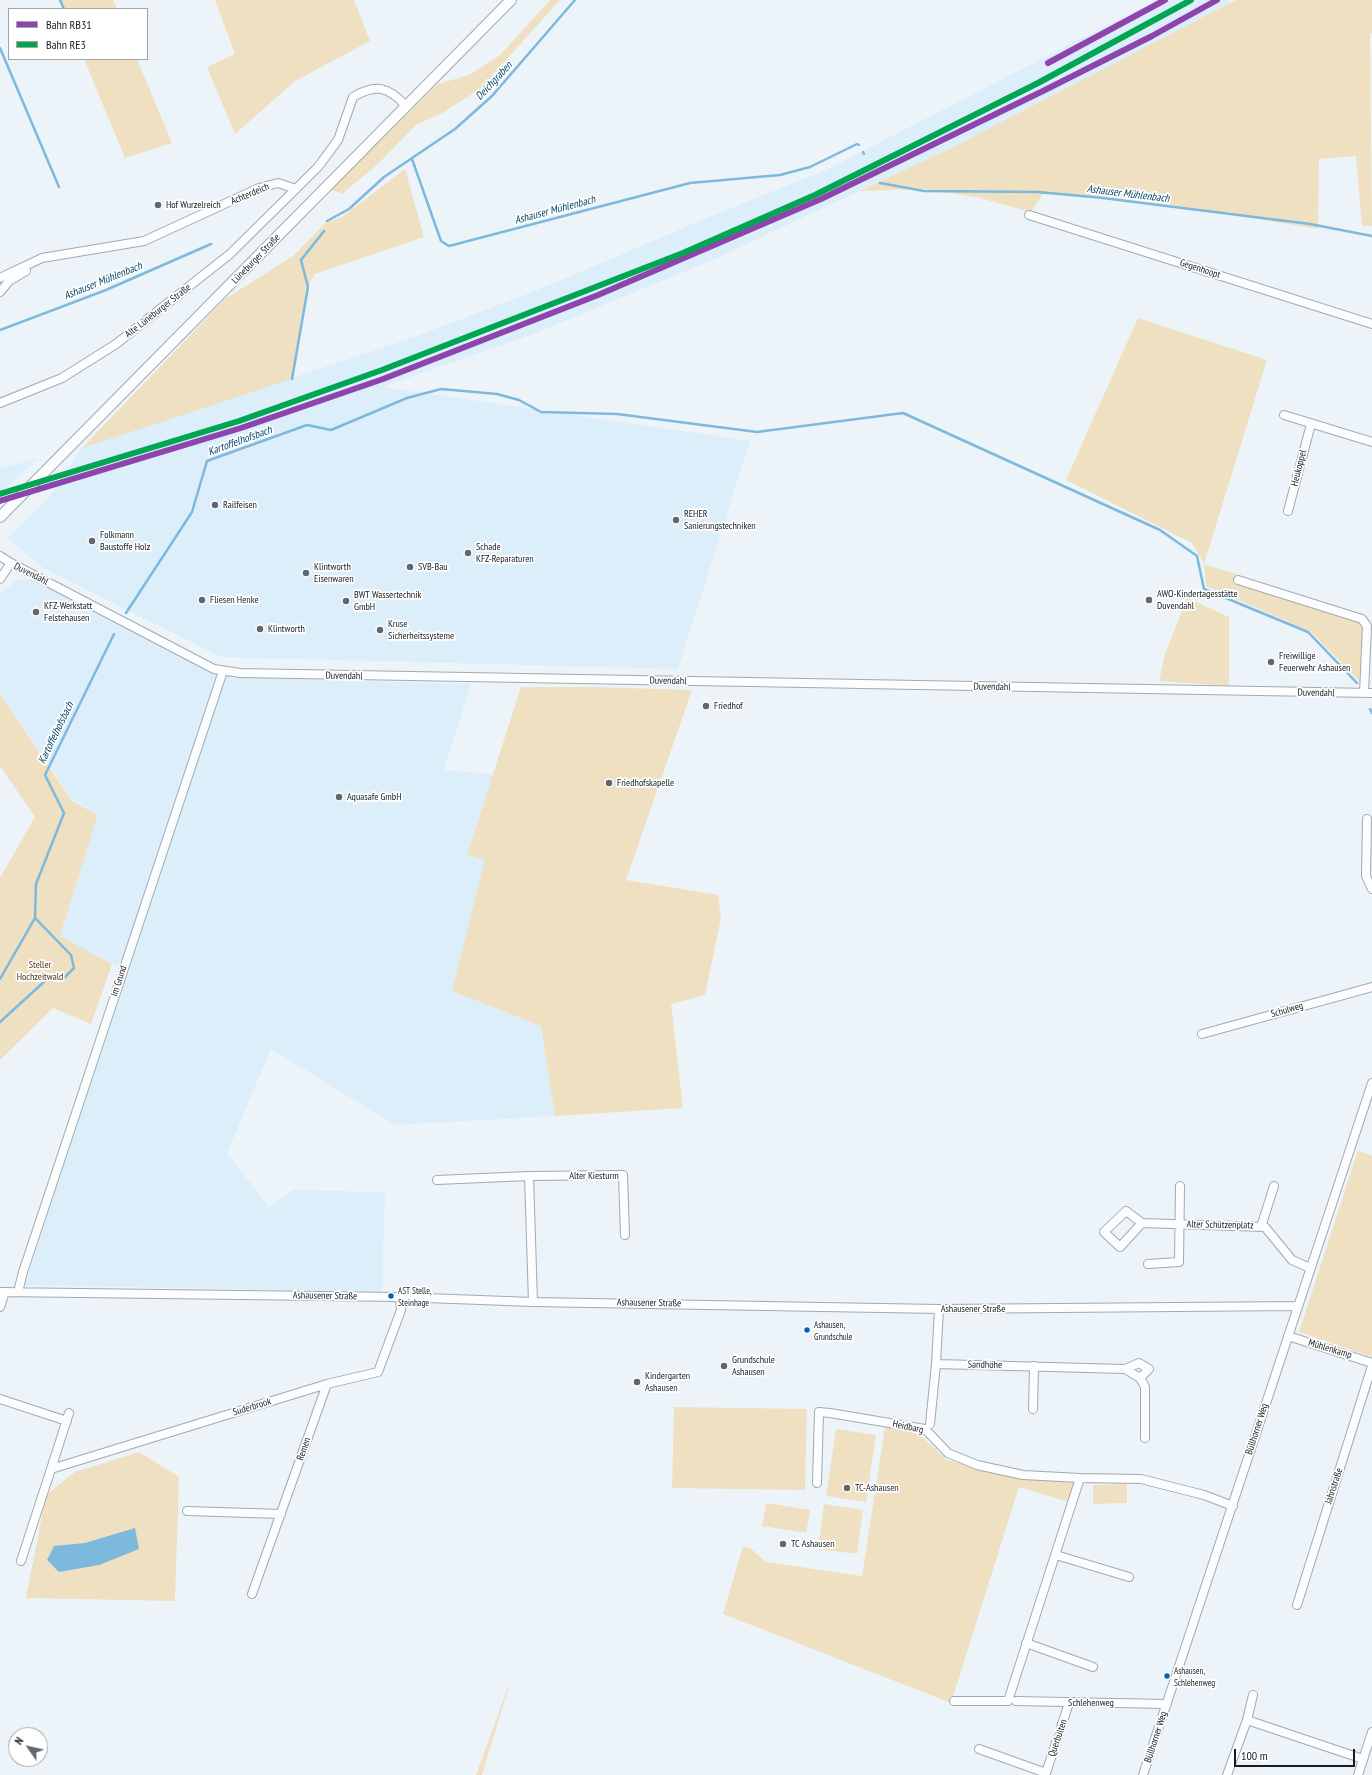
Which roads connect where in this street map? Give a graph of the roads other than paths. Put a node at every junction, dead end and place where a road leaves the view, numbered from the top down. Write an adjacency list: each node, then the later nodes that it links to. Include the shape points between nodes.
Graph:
1 (511, 0): 2 (main road, Lüneburger Straße)
2 (406, 106): 3 (street, via 385,90 372,87 353,97 338,140 318,168); 14 (main road, Lüneburger Straße)
3 (296, 189): 5 (street, Achterdeich, via 278,183 259,188 144,241); 9 (street, Alte Lüneburger Straße, via 230,254 116,344 62,378)
4 (1029, 215): 8 (street, Gegenhoopt)
5 (42, 258): 6 (street, Achterdeich); 7 (street, via 29,270 9,281)
6 (0, 278)
7 (0, 292)
8 (1372, 324)
9 (0, 403)
10 (1284, 415): 11 (street)
11 (1311, 424): 12 (street); 13 (street, Heukoppel)
12 (1372, 442)
13 (1288, 511)
14 (0, 517)
15 (0, 556): 16 (street, Duvendahl)
16 (11, 563): 17 (street); 19 (street, Duvendahl, via 214,669)
17 (0, 579)
18 (1238, 580): 20 (street, Duvendahl, via 1362,619 1366,626)
19 (223, 671): 20 (street, Duvendahl, via 303,675); 37 (street, Im Grund, via 25,1264)
20 (1368, 693)
21 (1367, 819): 22 (street, via 1366,876)
22 (1372, 889)
23 (1372, 987): 24 (street, Schulweg)
24 (1202, 1034)
25 (1372, 1083): 35 (street, Büllhorner Weg)
26 (530, 1176): 27 (street, Alter Kiesturm); 33 (street, Alter Kiesturm, via 624,1175); 39 (street)
27 (437, 1180)
28 (1180, 1186): 31 (street, Alter Schützenplatz)
29 (1274, 1186): 32 (street, Alter Schützenplatz)
30 (1142, 1223): 30 (street, via 1126,1211 1104,1232 1120,1247); 31 (street, Alter Schützenplatz)
31 (1178, 1224): 32 (street, Alter Schützenplatz); 34 (street, Alter Schützenplatz, via 1179,1262)
32 (1262, 1226): 35 (street, Alter Schützenplatz, via 1292,1260)
33 (625, 1235)
34 (1148, 1264)
35 (1310, 1268): 40 (street, Büllhorner Weg)
36 (2, 1292): 37 (street, Ashausener Straße); 41 (street)
37 (18, 1292): 38 (street, Ashausener Straße)
38 (400, 1297): 39 (street, Ashausener Straße); 50 (street, Suderbrook, via 401,1310 378,1372)
39 (533, 1302): 42 (street, Ashausener Straße)
40 (1298, 1306): 42 (street, Ashausener Straße); 43 (street, Büllhorner Weg)
41 (0, 1307)
42 (939, 1309): 45 (street)
43 (1288, 1336): 44 (street, Mühlenkamp); 60 (street, Büllhorner Weg)
44 (1372, 1363)
45 (936, 1364): 46 (street, Sandhöhe); 55 (street)
46 (1034, 1366): 48 (street, Sandhöhe); 52 (street)
47 (1372, 1366): 67 (street, Jahnstraße)
48 (1125, 1370): 49 (street, Sandhöhe); 49 (street, Sandhöhe, via 1139,1363 1149,1369)
49 (1140, 1378): 56 (street, Sandhöhe, via 1145,1387)
50 (327, 1384): 57 (street, Suderbrook); 62 (street, Remen)
51 (0, 1399): 54 (street)
52 (1033, 1409)
53 (69, 1413): 54 (street)
54 (67, 1421): 57 (street)
55 (930, 1424)
56 (1145, 1438)
57 (51, 1469): 64 (street)
58 (1080, 1478): 59 (street, Heidbarg, via 1023,1475 977,1465 948,1453 925,1429 819,1412); 60 (street, Heidbarg, via 1141,1479 1204,1495); 63 (street)
59 (817, 1483)
60 (1233, 1506): 74 (street, Büllhorner Weg)
61 (187, 1511): 62 (street)
62 (281, 1514): 66 (street, Remen)
63 (1056, 1555): 65 (street); 68 (street)
64 (21, 1561)
65 (1129, 1577)
66 (252, 1594)
67 (1297, 1605)
68 (1026, 1643): 69 (street); 71 (street, via 1008,1701)
69 (1093, 1667)
70 (1253, 1695): 75 (street)
71 (954, 1701)
72 (1016, 1701): 73 (street, Schlehenweg)
73 (1069, 1703): 74 (street, Schlehenweg); 79 (street, Querbülten)
74 (1167, 1704): 80 (street, Büllhorner Weg)
75 (1247, 1720): 78 (street); 81 (street)
76 (1372, 1732): 78 (street)
77 (979, 1749): 79 (street, Querbülten)
78 (1363, 1759): 82 (street)
79 (1045, 1774)
80 (1143, 1775)
81 (1227, 1775)
82 (1358, 1775)

